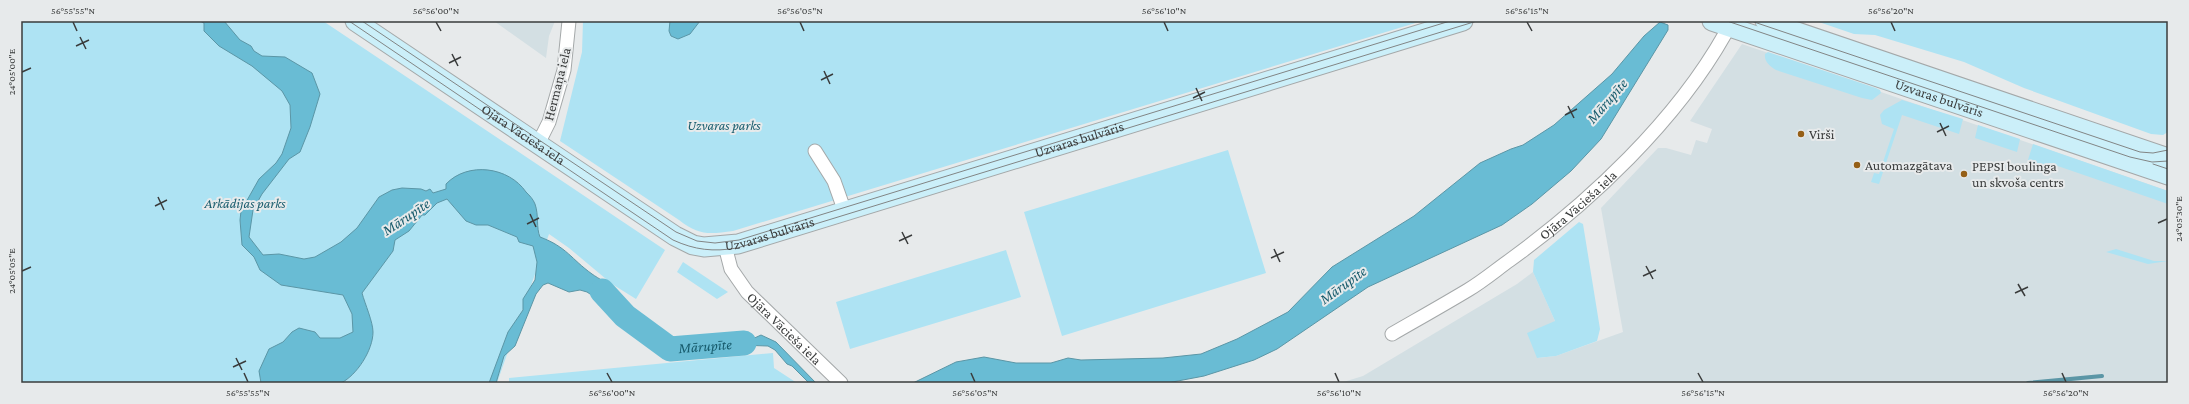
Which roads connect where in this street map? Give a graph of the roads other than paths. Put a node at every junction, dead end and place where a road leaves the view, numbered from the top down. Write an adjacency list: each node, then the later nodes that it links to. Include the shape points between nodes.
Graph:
1 (355, 21): 7 (street, Ojāra Vācieša iela)
2 (569, 21): 7 (street, Hermaņa iela, via 564,70 549,122)
3 (1463, 21): 11 (street, Uzvaras bulvāris)
4 (1712, 21): 10 (street, Uzvaras bulvāris)
5 (1765, 21): 9 (street, Uzvaras bulvāris)
6 (1725, 34): 14 (street, Ojāra Vācieša iela, via 1692,83 1655,129 1589,196 1550,231 1469,289)
7 (538, 144): 12 (street, Ojāra Vācieša iela, via 675,236)
8 (815, 150): 11 (street, via 834,181)
9 (2168, 158)
10 (2168, 175)
11 (845, 212): 13 (street, Uzvaras bulvāris)
12 (693, 245): 13 (street, Uzvaras bulvāris)
13 (725, 246): 15 (street, Ojāra Vācieša iela, via 731,269 747,292)
14 (1392, 334)
15 (842, 383)

